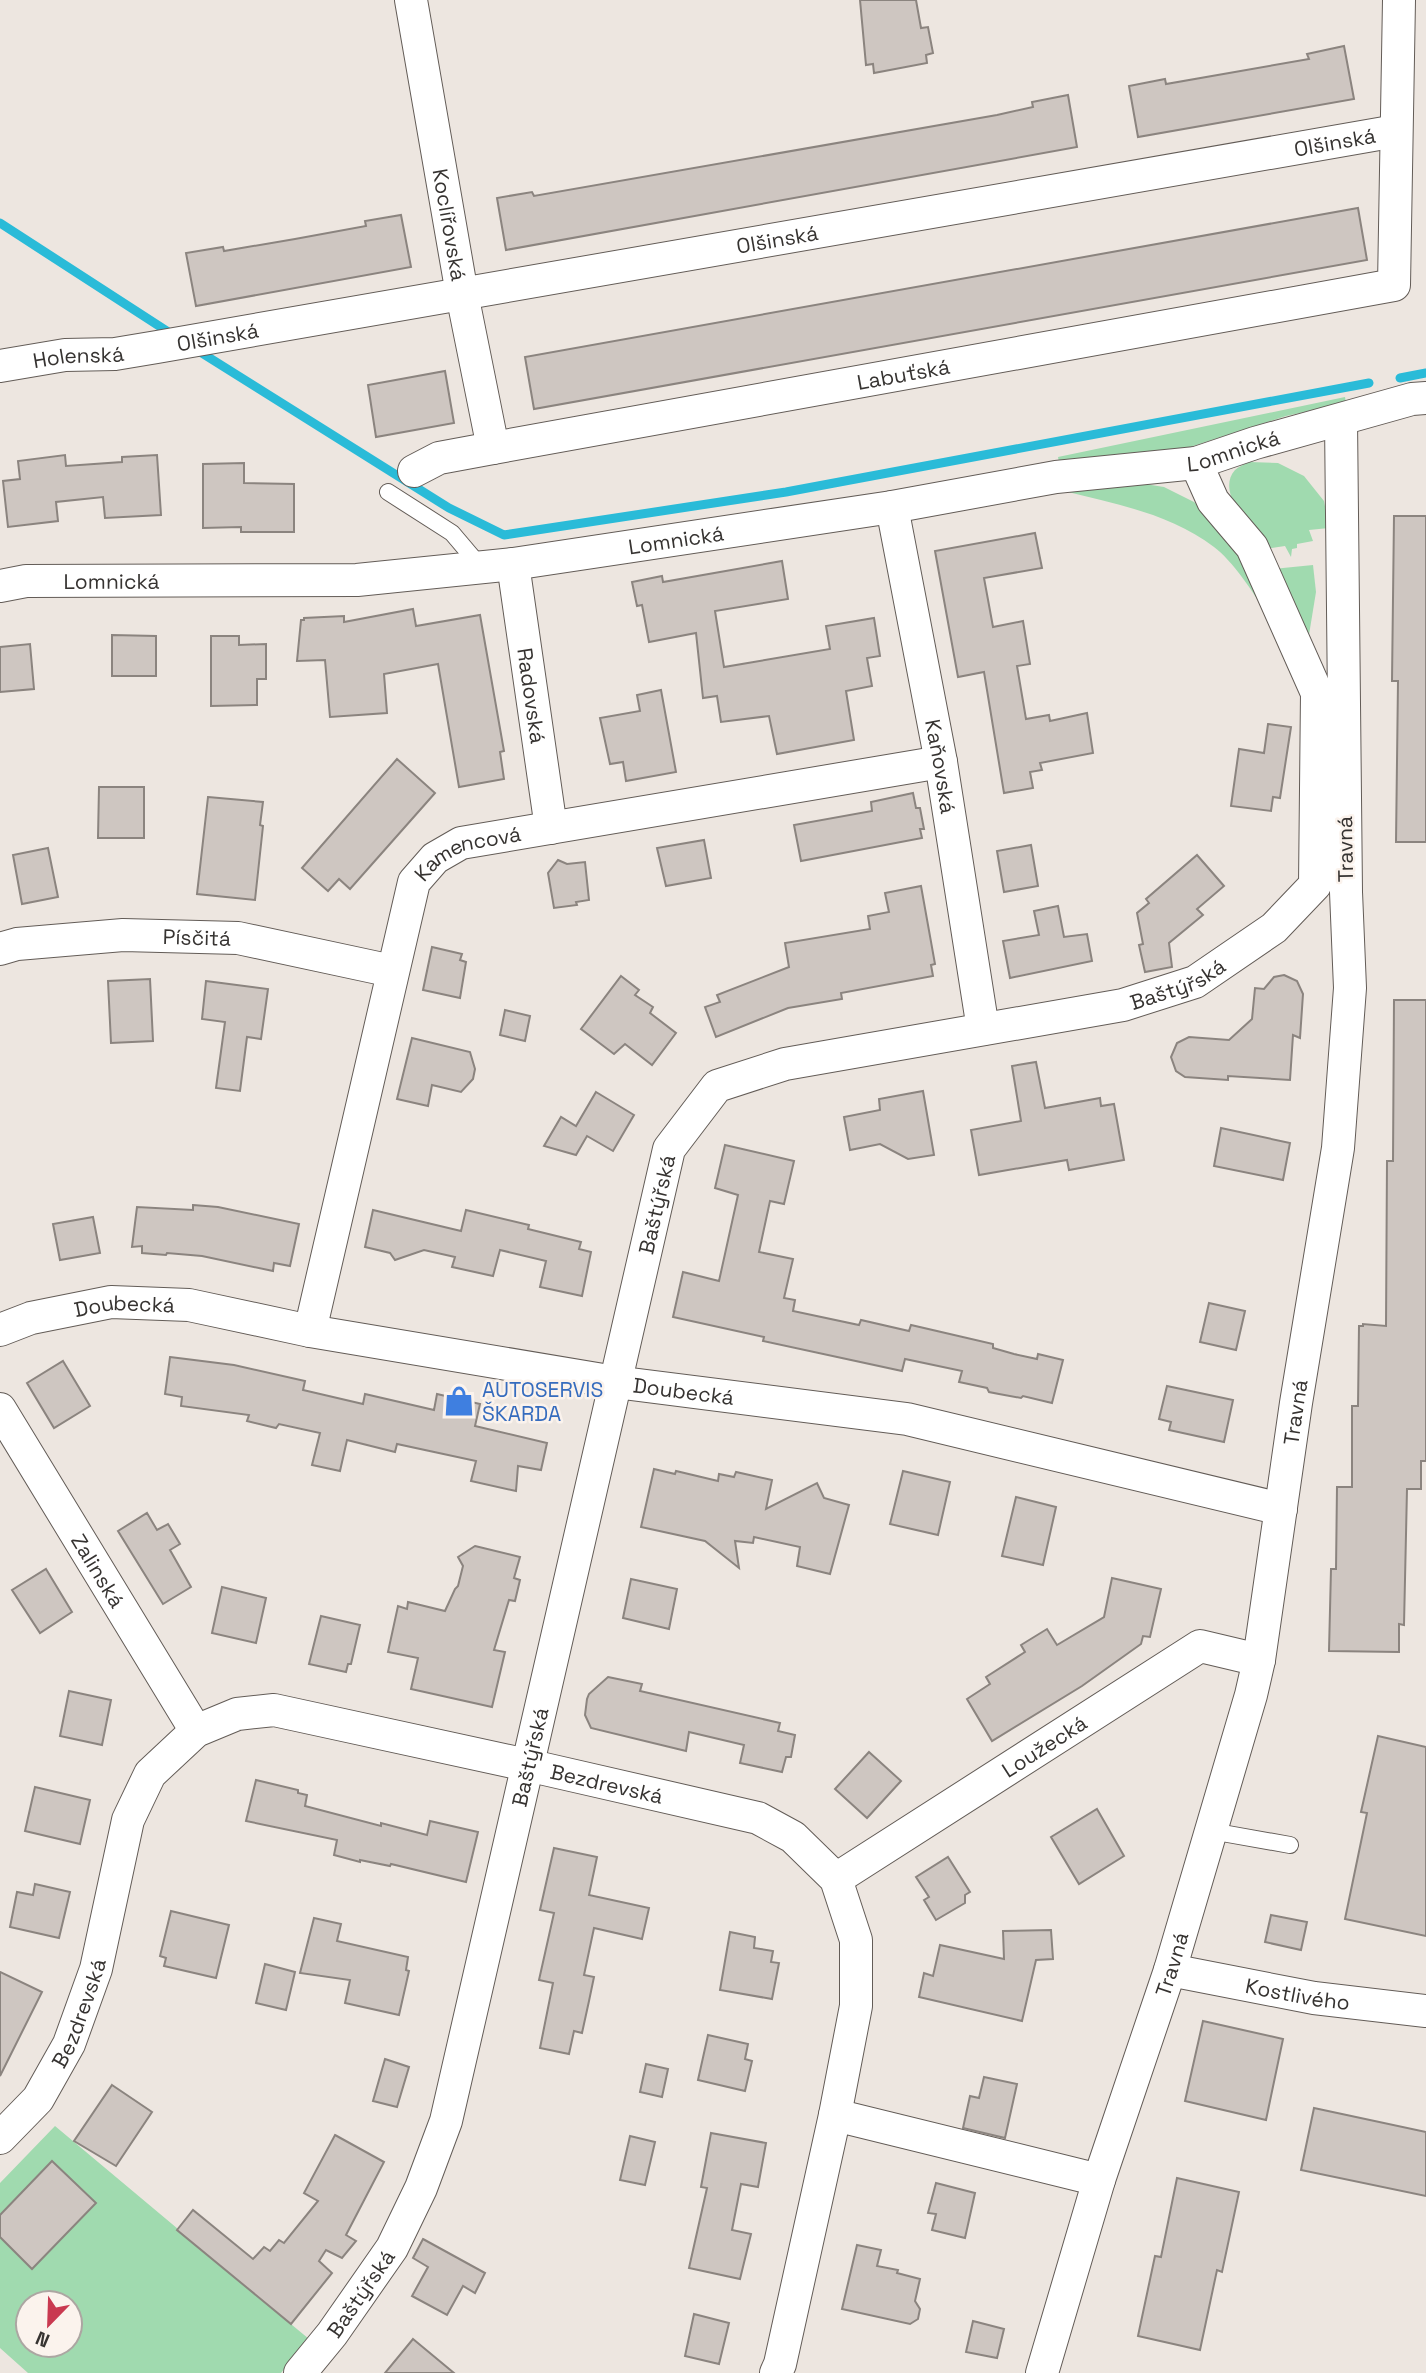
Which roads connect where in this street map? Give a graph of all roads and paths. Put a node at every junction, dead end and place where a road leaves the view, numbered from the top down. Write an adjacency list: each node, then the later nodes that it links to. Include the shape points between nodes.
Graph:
1 (411, 0): 5 (street, Koclířovská)
2 (1399, 0): 3 (street)
3 (1413, 63): 4 (street)
4 (1395, 131): 5 (street, Olšinská); 10 (street, Labuťská, via 1394,285)
5 (462, 294): 6 (street, Olšinská); 10 (street, Koclířovská)
6 (157, 347): 7 (street, Holenská)
7 (0, 366)
8 (1426, 398): 9 (street, Lomnická)
9 (1341, 420): 11 (street, Lomnická); 27 (street, Travná, via 1350,988 1338,1148)
10 (493, 448): 12 (street, Labuťská, via 439,458)
11 (1196, 463): 14 (street, Lomnická, via 1056,477); 22 (street, Baštýřská, via 1213,501 1252,547 1317,693 1315,885 1274,928 1195,982 1124,1005)
12 (414, 471)
13 (388, 492): 16 (lane, via 452,533)
14 (892, 507): 15 (street, Lomnická); 18 (street, Kaňovská)
15 (513, 564): 16 (street, Lomnická); 19 (street, Radovská)
16 (480, 566): 17 (street, Lomnická, via 357,580 26,581)
17 (0, 586)
18 (941, 762): 19 (street, Kamencová); 22 (street, Kaňovská)
19 (551, 828): 21 (street, Kamencová, via 461,843 435,858 414,882)
20 (0, 949): 21 (street, Písčitá, via 123,935 238,938)
21 (392, 971): 24 (street, Kamencová)
22 (983, 1029): 25 (street, Baštýřská, via 785,1064 717,1086 670,1149)
23 (0, 1330): 24 (street, Doubecká, via 32,1318 111,1302 189,1305)
24 (310, 1331): 25 (street, Doubecká)
25 (615, 1382): 27 (street, Doubecká, via 907,1419); 30 (street, Baštýřská)
26 (0, 1409): 29 (street, Zalinská)
27 (1281, 1509): 28 (street, Travná)
28 (1259, 1660): 31 (street, Travná); 33 (street, Loužecká, via 1200,1646)
29 (196, 1731): 30 (street, Bezdrevská, via 237,1714 274,1710); 37 (street, Bezdrevská, via 150,1774 128,1820 96,1969 69,2044 38,2099)
30 (527, 1765): 33 (street, Bezdrevská, via 758,1818 793,1838); 39 (street, Baštýřská, via 442,2133 392,2248)
31 (1211, 1831): 32 (lane); 34 (street, Travná)
32 (1290, 1845)
33 (836, 1879): 36 (street, Bezdrevská, via 856,1940 856,2006)
34 (1170, 1970): 35 (street, Kostlivého, via 1314,1998); 38 (street, Travná)
35 (1426, 2011)
36 (835, 2115): 38 (street); 40 (street, Bezdrevská)
37 (0, 2138)
38 (1099, 2180): 41 (street, Travná)
39 (300, 2373)
40 (776, 2373)
41 (1042, 2373)

